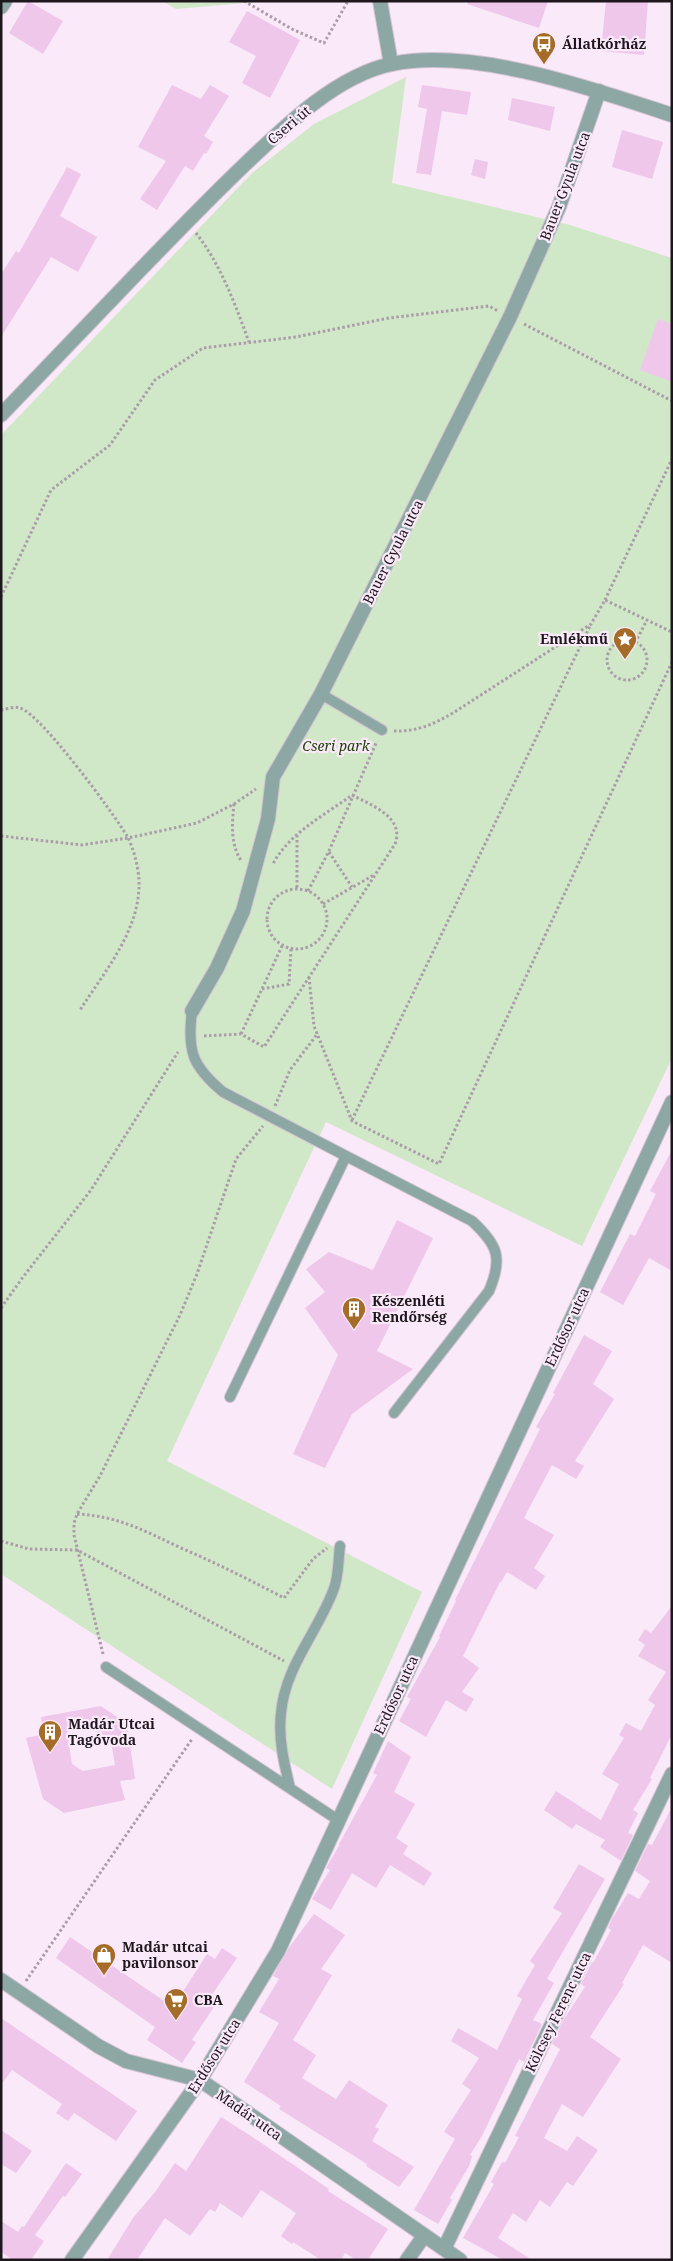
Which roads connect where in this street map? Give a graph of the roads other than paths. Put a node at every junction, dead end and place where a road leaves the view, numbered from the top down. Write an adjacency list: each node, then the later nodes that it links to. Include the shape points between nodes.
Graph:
1 (5, 1): 3 (street)
2 (380, 1): 4 (street)
3 (1, 7)
4 (391, 64): 5 (street, Cseri út, via 438,60 501,66); 7 (street, Cseri út, via 341,83 280,131 186,221)
5 (599, 91): 6 (street, Cseri út); 8 (street, Bauer Gyula utca, via 559,207 510,317)
6 (672, 115)
7 (1, 415)
8 (321, 694): 9 (lane); 10 (street, Bauer Gyula utca, via 273,777 268,819 243,911 217,968)
9 (382, 730)
10 (192, 1011): 12 (lane, via 189,1036 194,1059 205,1078 223,1092)
11 (672, 1102): 19 (street, Erdősor utca)
12 (346, 1156): 13 (lane); 14 (lane, via 472,1221 488,1236 497,1254 497,1273 489,1291)
13 (230, 1397)
14 (394, 1413)
15 (340, 1546): 18 (lane, via 334,1589 319,1623 293,1666 281,1712 281,1750)
16 (106, 1667): 18 (lane)
17 (672, 1774): 23 (street, Kölcsey Ferenc utca)
18 (290, 1788): 19 (lane)
19 (338, 1820): 21 (street, Erdősor utca, via 278,1951)
20 (1, 1980): 21 (street, Madár utca, via 98,2046 126,2061)
21 (200, 2080): 22 (street, Madár utca); 24 (street, Erdősor utca)
22 (424, 2236): 23 (street, Madár utca); 25 (street)
23 (444, 2249): 26 (street, Madár utca)
24 (72, 2260)
25 (407, 2260)
26 (460, 2260)

